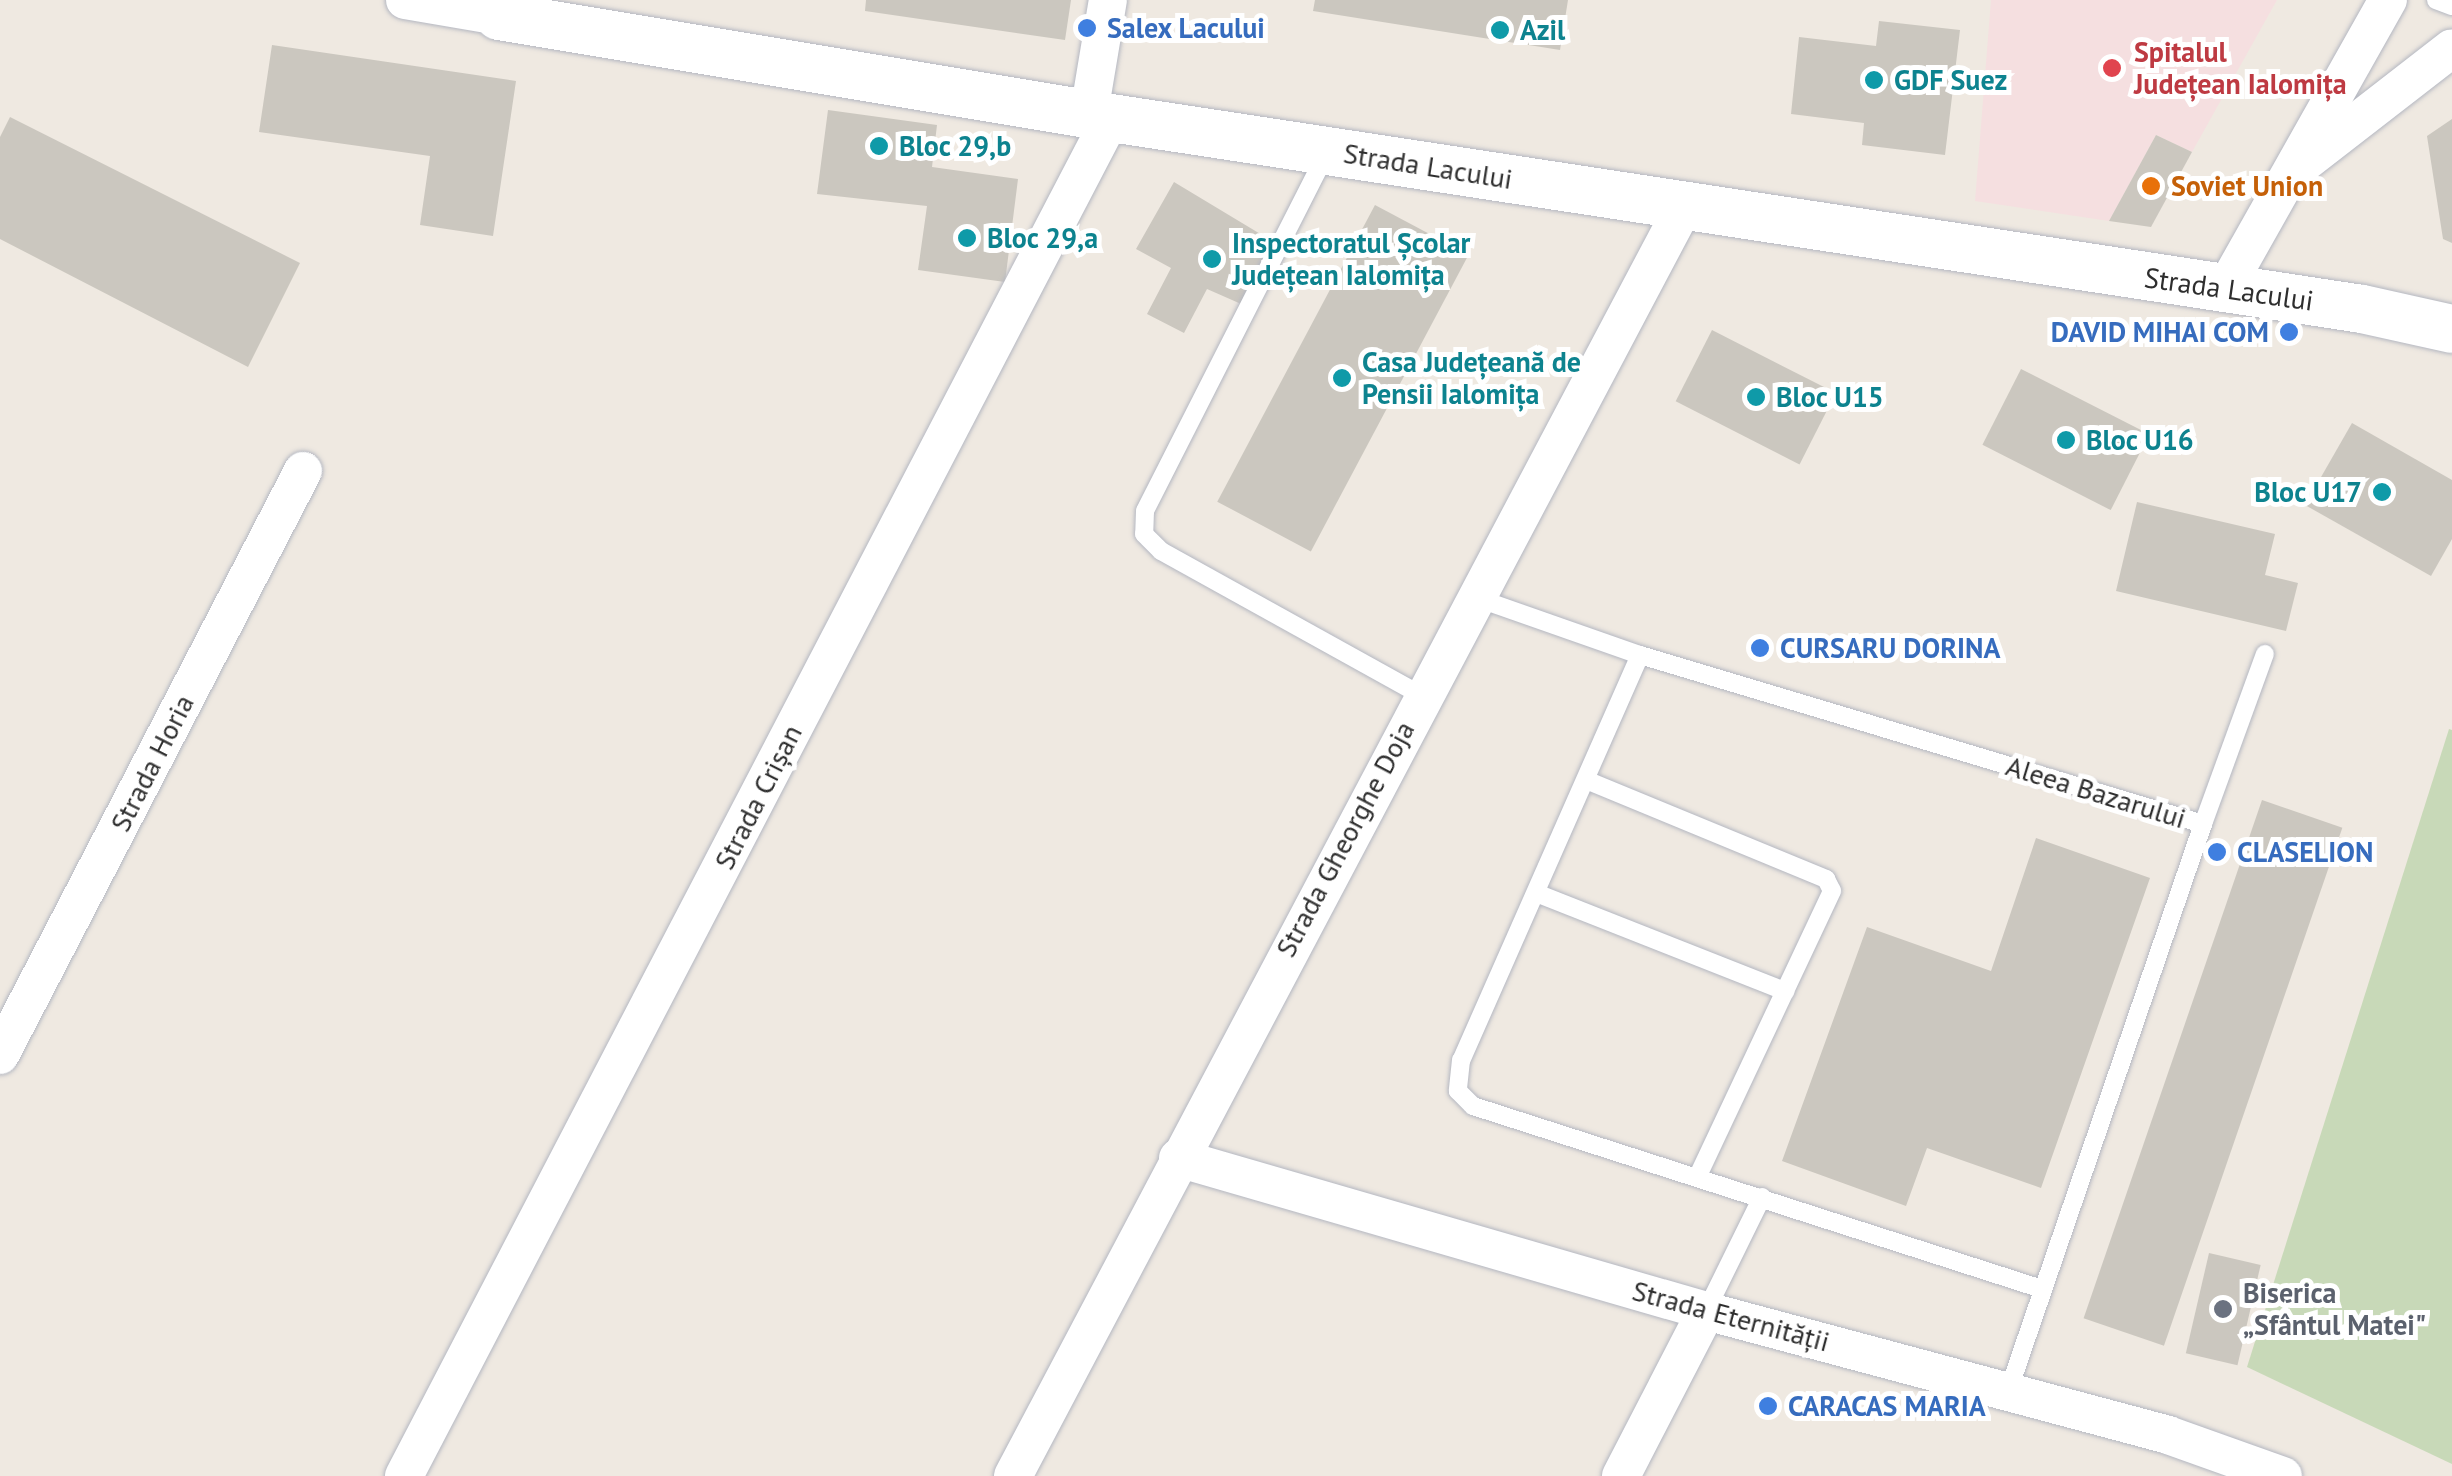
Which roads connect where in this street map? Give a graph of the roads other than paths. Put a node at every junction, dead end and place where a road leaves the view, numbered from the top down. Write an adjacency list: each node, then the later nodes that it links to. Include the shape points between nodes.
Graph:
1 (405, 0): 6 (street, Strada Lacului)
2 (1108, 0): 8 (street, Strada Crișan)
3 (2388, 0): 10 (street)
4 (2436, 0): 5 (lane)
5 (2452, 6)
6 (496, 8): 8 (street, Strada Lacului)
7 (2452, 48): 10 (street)
8 (1100, 115): 9 (street, Strada Lacului); 31 (street, Strada Crișan)
9 (1328, 150): 11 (street, Strada Lacului); 18 (lane, via 1145,511 1144,534 1161,551)
10 (2290, 174): 12 (street)
11 (1684, 206): 12 (street, Strada Lacului); 15 (street, Strada Gheorghe Doja)
12 (2225, 288): 13 (street, Strada Lacului)
13 (2452, 329)
14 (303, 471): 23 (street, Strada Horia)
15 (1476, 598): 17 (lane, Aleea Bazarului); 18 (street, Strada Gheorghe Doja)
16 (2265, 654): 20 (lane)
17 (1640, 655): 19 (lane); 20 (lane, Aleea Bazarului)
18 (1420, 695): 24 (street, Strada Gheorghe Doja)
19 (1586, 780): 21 (lane); 22 (lane, via 1826,879 1832,891)
20 (2203, 824): 27 (lane, Aleea Bazarului)
21 (1536, 893): 22 (lane); 25 (lane, via 1461,1060 1458,1091 1474,1106)
22 (1785, 991): 25 (lane)
23 (0, 1054)
24 (1178, 1158): 28 (street, Strada Eternității); 32 (street, Strada Gheorghe Doja)
25 (1698, 1176): 26 (lane)
26 (1762, 1197): 27 (lane); 28 (lane)
27 (2042, 1289): 29 (lane, Aleea Bazarului)
28 (1706, 1311): 29 (street, Strada Eternității); 33 (street)
29 (2008, 1389): 30 (street, Strada Eternității)
30 (2220, 1465): 34 (street, Strada Eternității)
31 (404, 1476)
32 (1013, 1476)
33 (1622, 1476)
34 (2283, 1476)

